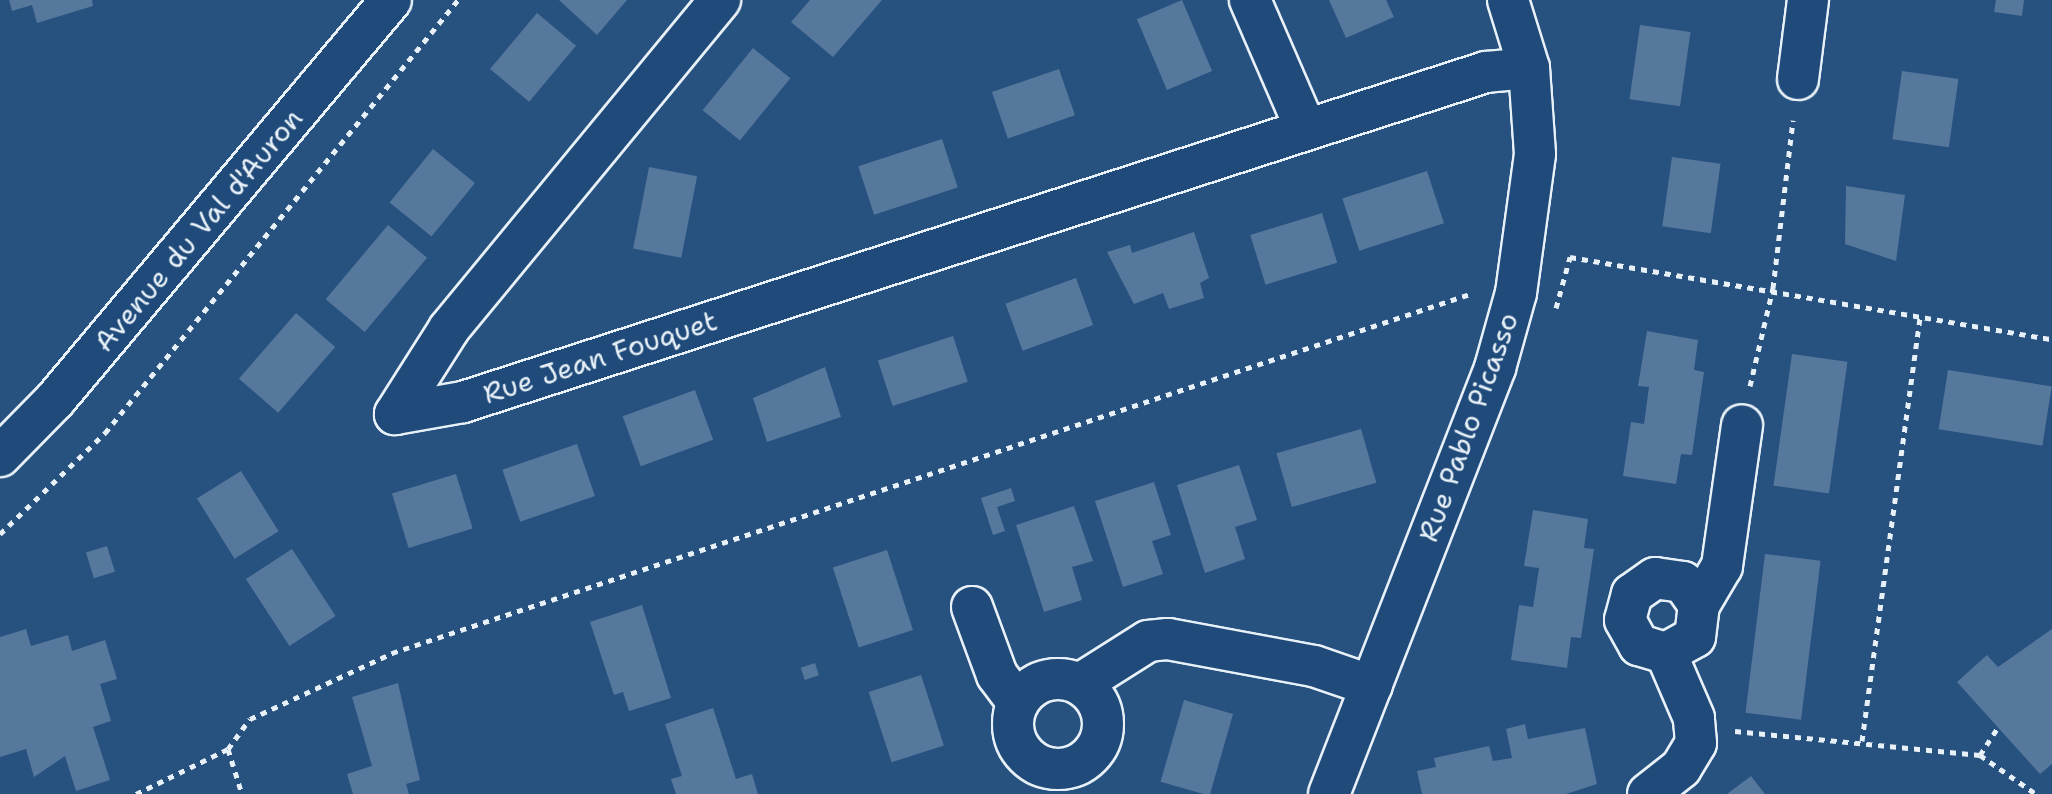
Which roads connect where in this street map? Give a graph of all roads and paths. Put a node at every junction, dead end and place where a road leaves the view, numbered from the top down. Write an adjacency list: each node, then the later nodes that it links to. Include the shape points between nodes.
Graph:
1 (391, 0): 15 (street, Avenue du Val d'Auron, via 55,400)
2 (458, 0): 16 (path, via 105,433)
3 (720, 0): 9 (street, Rue Jean Fouquet, via 449,329 395,414 463,402)
4 (1250, 0): 9 (street)
5 (1508, 0): 7 (street, Rue Pablo Picasso)
6 (1808, 0): 8 (street)
7 (1529, 68): 9 (street, Rue Jean Fouquet, via 1486,72); 11 (street, Rue Pablo Picasso, via 1535,154)
8 (1798, 79): 10 (path)
9 (1305, 127)
10 (1773, 288): 11 (path, via 1570,257 1560,309); 12 (path); 14 (path)
11 (1516, 293): 21 (street, Rue Pablo Picasso, via 1495,368); 26 (path, via 1483,289 392,653 250,719)
12 (1920, 315): 13 (path); 25 (path)
13 (2052, 339)
14 (1742, 425): 17 (street, via 1722,566)
15 (0, 456)
16 (0, 534)
17 (1699, 605): 19 (street, via 1695,637); 19 (street, via 1683,582 1655,578 1632,594 1625,620 1639,645)
18 (972, 607): 22 (street, via 997,675)
19 (1666, 653): 23 (street)
20 (1080, 684): 21 (street, via 1148,641 1168,639 1314,666); 22 (street, via 1038,683); 28 (street, via 1100,707 1101,737 1082,761)
21 (1372, 686): 31 (street, Rue Pablo Picasso)
22 (1018, 703): 28 (street, via 1018,744)
23 (1694, 727): 25 (path); 32 (street, via 1696,743 1681,768)
24 (1998, 727): 27 (path)
25 (1862, 741): 27 (path)
26 (228, 749): 29 (path); 30 (path)
27 (1980, 755): 33 (path)
28 (1054, 781)
29 (136, 794)
30 (242, 794)
31 (1329, 794)
32 (1648, 794)
33 (2036, 794)

